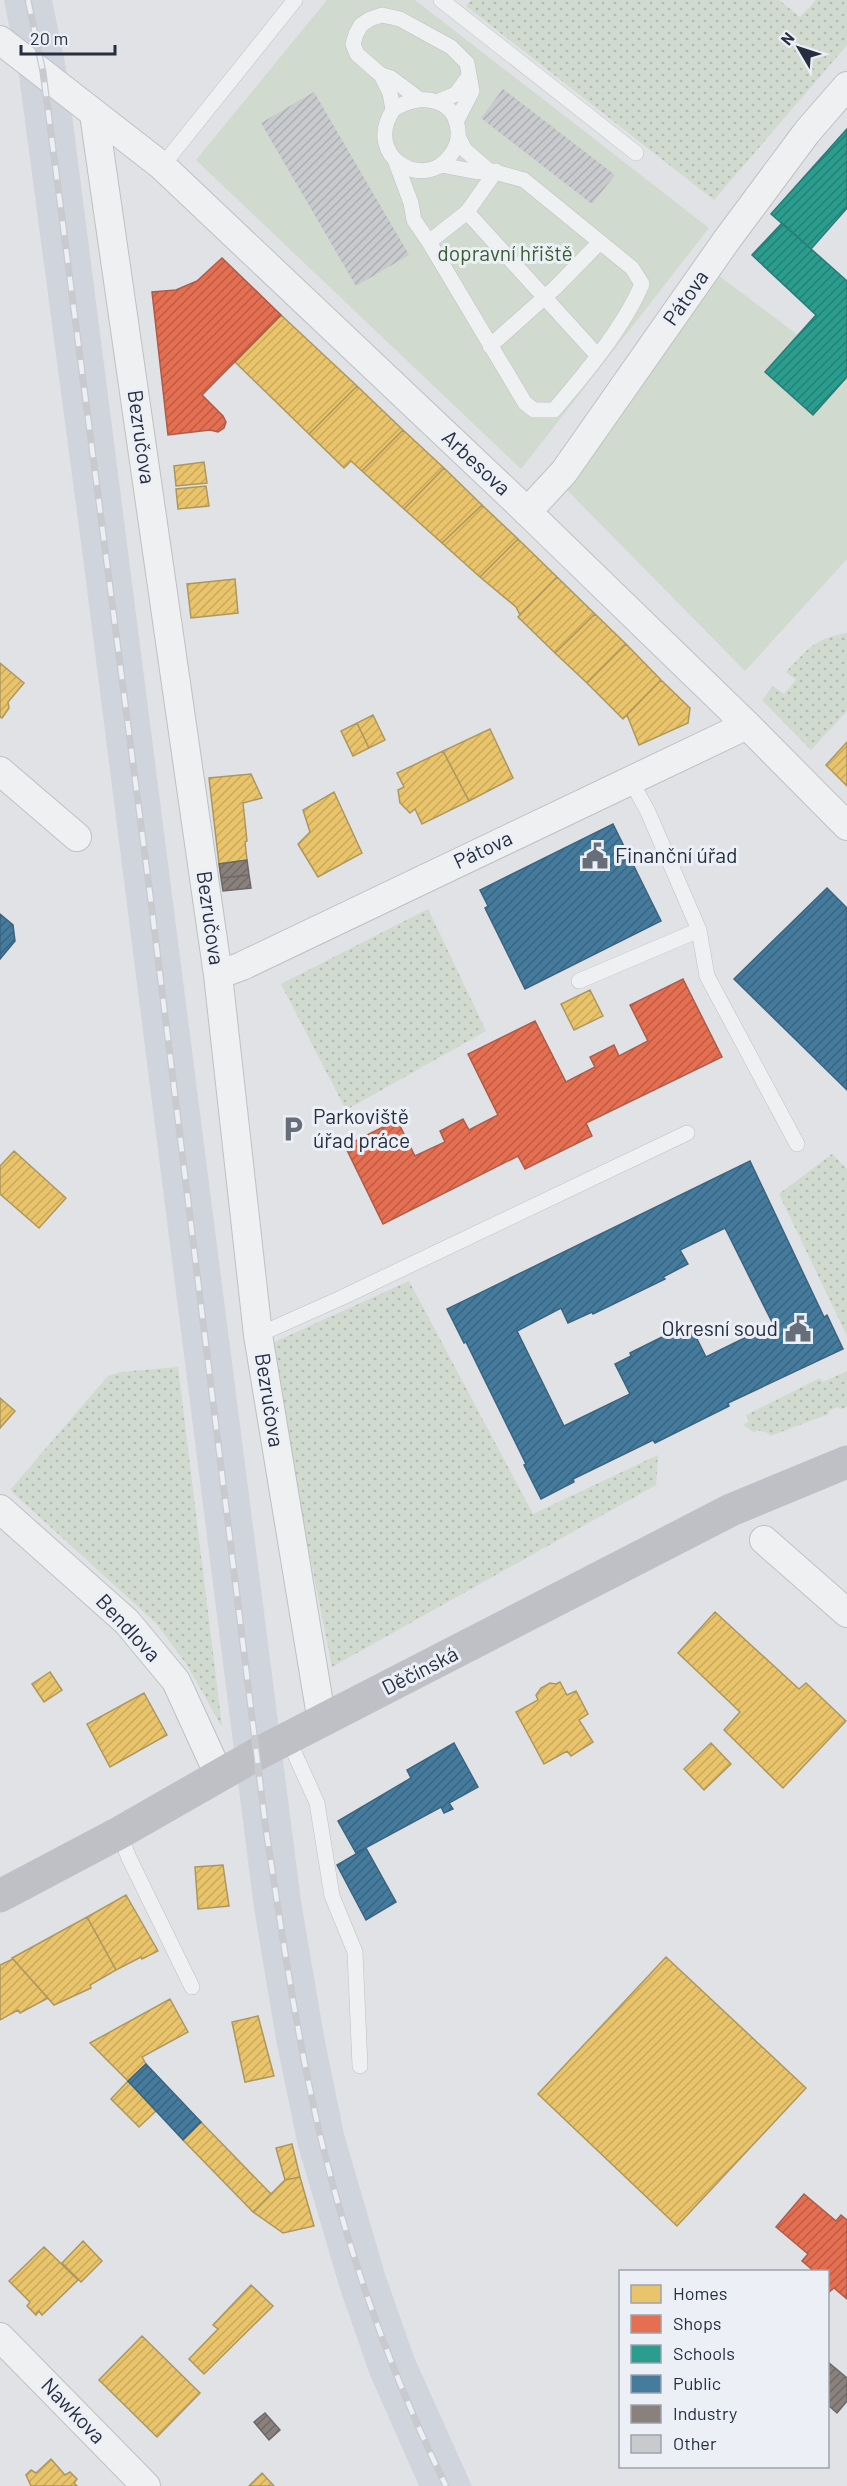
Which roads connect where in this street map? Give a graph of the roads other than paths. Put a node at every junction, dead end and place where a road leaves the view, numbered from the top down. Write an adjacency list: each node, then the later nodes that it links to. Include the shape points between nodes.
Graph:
1 (295, 0): 15 (lane)
2 (441, 0): 12 (lane)
3 (0, 40): 10 (street, Arbesova)
4 (381, 75): 5 (lane, via 357,54 353,44 361,26 382,15 400,20 451,47 467,63); 7 (lane); 9 (lane)
5 (469, 76): 8 (lane, via 456,94); 11 (lane, via 472,91)
6 (847, 87): 25 (street, Pátova, via 807,132 726,241 564,472)
7 (419, 99): 8 (lane); 9 (lane)
8 (437, 102): 11 (lane, via 452,114)
9 (393, 110): 13 (lane, via 384,140)
10 (94, 114): 15 (street, Arbesova); 32 (street, Bezručova)
11 (457, 129): 14 (lane, via 454,151); 16 (lane, via 465,150)
12 (636, 153)
13 (395, 159): 17 (lane, via 404,166); 18 (lane)
14 (441, 165): 16 (lane, via 478,172); 17 (lane)
15 (162, 166): 25 (street, Arbesova)
16 (492, 170): 19 (lane); 21 (lane, via 524,180)
17 (424, 171): 18 (lane)
18 (411, 203): 20 (lane, via 414,220)
19 (467, 212): 20 (lane); 22 (lane)
20 (429, 242): 23 (lane)
21 (598, 243): 22 (lane); 24 (lane, via 632,268 642,284 625,317)
22 (544, 299): 23 (lane); 24 (lane)
23 (490, 346): 24 (lane, via 525,403 534,410 554,410)
24 (597, 355)
25 (527, 512): 26 (street, Arbesova)
26 (747, 725): 28 (street, Pátova); 29 (street, Arbesova)
27 (0, 771): 30 (street)
28 (631, 781): 31 (lane); 32 (street, Pátova)
29 (847, 826)
30 (77, 837)
31 (699, 930): 33 (lane); 35 (lane, via 707,976)
32 (218, 975): 36 (street, Bezručova)
33 (579, 981)
34 (687, 1133): 36 (lane)
35 (797, 1144)
36 (258, 1335): 41 (street, Bezručova)
37 (847, 1462): 41 (main road, Děčínská, via 731,1510)
38 (0, 1509): 43 (street, Bendlova, via 127,1622 176,1681)
39 (764, 1540): 40 (street)
40 (847, 1613)
41 (322, 1722): 42 (main road, Děčínská)
42 (288, 1739): 43 (main road, Děčínská); 47 (lane, via 317,1803 332,1896 355,1952)
43 (219, 1775): 44 (main road, Děčínská)
44 (119, 1833): 45 (main road, Děčínská); 46 (lane)
45 (0, 1896)
46 (192, 1987)
47 (360, 2066)
48 (0, 2337): 49 (street, Nawkova)
49 (146, 2486)

